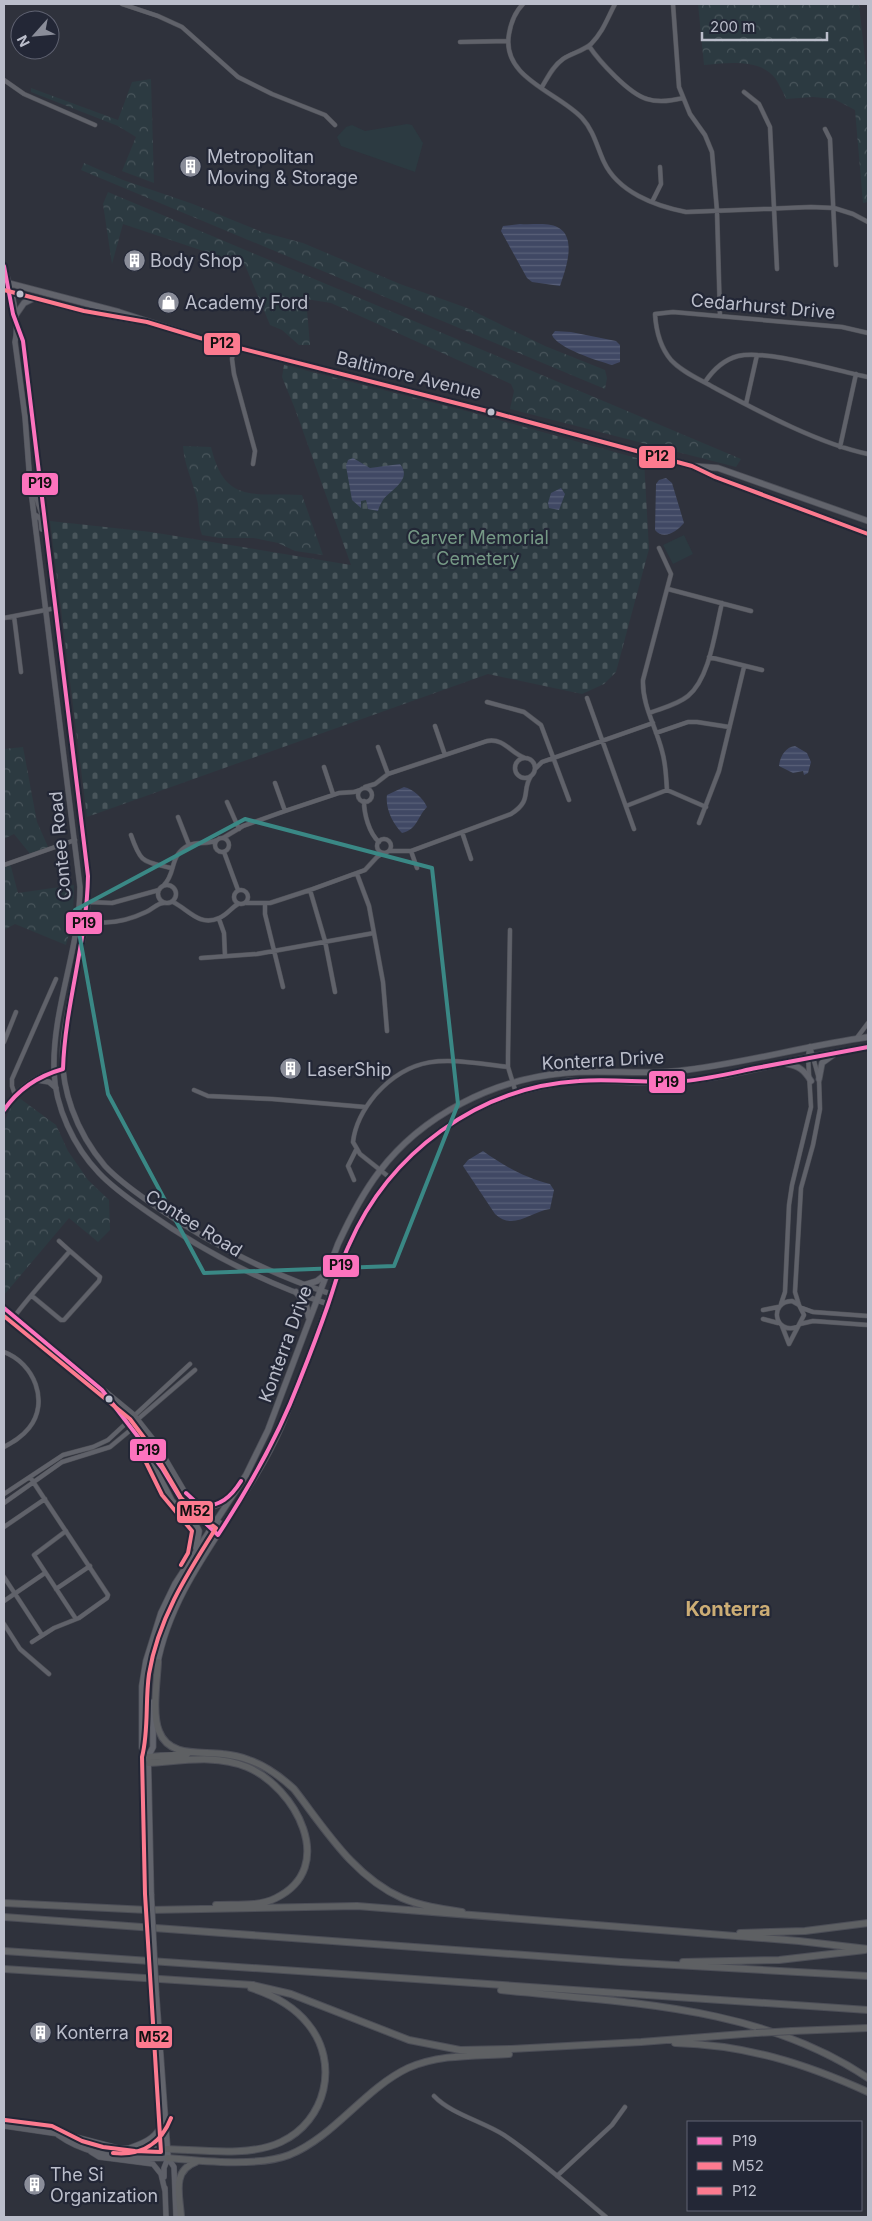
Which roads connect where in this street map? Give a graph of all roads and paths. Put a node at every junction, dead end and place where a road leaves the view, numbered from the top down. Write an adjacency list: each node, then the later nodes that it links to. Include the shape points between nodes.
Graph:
1 (122, 4): 13 (street, via 182,27 238,77 325,115)
2 (523, 4): 5 (street, via 511,23)
3 (615, 4): 7 (street, via 608,22)
4 (673, 4): 11 (street, via 676,69)
5 (508, 41): 6 (street); 9 (street, via 513,62 526,78)
6 (460, 42)
7 (589, 46): 9 (street, via 563,59); 11 (street, via 600,62 637,94 662,101)
8 (4, 80): 12 (street, via 24,94)
9 (542, 87): 16 (street, via 582,118 615,178 638,196)
10 (744, 92): 17 (street, via 759,104 770,127)
11 (683, 98): 19 (street, via 712,152)
12 (95, 125)
13 (335, 125)
14 (825, 129): 18 (street, via 830,139)
15 (660, 167): 16 (street, via 660,184)
16 (652, 202): 19 (street, via 686,212)
17 (775, 208): 18 (street); 19 (street); 23 (street)
18 (834, 208): 20 (street); 22 (street)
19 (717, 211): 29 (street)
20 (868, 222)
21 (4, 266): 24 (street, Contee Road)
22 (836, 266)
23 (777, 269)
24 (6, 282): 26 (street, Contee Road); 30 (main road, Baltimore Avenue)
25 (4, 290): 26 (main road, Baltimore Avenue)
26 (11, 292): 27 (main road, Baltimore Avenue); 28 (street, Contee Road)
27 (34, 298): 28 (main road, via 24,303); 30 (main road, Baltimore Avenue)
28 (15, 316): 31 (street, Contee Road)
29 (720, 316): 32 (street, Cedarhurst Drive, via 842,327); 37 (street, Cedarhurst Drive, via 673,312 655,314 660,340 667,354 677,366)
30 (147, 322): 33 (main road, Baltimore Avenue)
31 (17, 331): 43 (street, Contee Road, via 15,342); 45 (street, Contee Road, via 23,341)
32 (868, 333)
33 (234, 347): 41 (street, via 234,374 255,451); 42 (main road, Baltimore Avenue)
34 (757, 354): 35 (street); 37 (street, via 728,360); 38 (street)
35 (856, 374): 36 (street); 39 (street)
36 (868, 377)
37 (705, 382): 38 (street)
38 (746, 404): 39 (street)
39 (840, 447): 40 (street)
40 (868, 454)
41 (253, 464)
42 (692, 466): 46 (main road, Baltimore Avenue, via 718,468); 47 (main road, Baltimore Avenue)
43 (30, 483): 44 (street, Contee Road); 45 (street)
44 (35, 515): 49 (street, via 41,519); 53 (street, Contee Road)
45 (44, 515): 49 (street, Contee Road)
46 (868, 521)
47 (868, 534)
48 (659, 548): 50 (street, via 671,574)
49 (49, 556): 52 (street, Contee Road)
50 (668, 589): 51 (street); 63 (street, via 643,680)
51 (722, 604): 54 (street); 57 (street)
52 (56, 608): 53 (street); 136 (street, Contee Road)
53 (46, 609): 55 (street); 106 (street, Contee Road)
54 (751, 611)
55 (14, 616): 56 (street); 60 (street)
56 (4, 618)
57 (708, 657): 58 (street); 63 (street, via 693,691 675,704)
58 (744, 667): 59 (street); 66 (street)
59 (762, 670)
60 (21, 672)
61 (587, 698): 68 (street)
62 (487, 702): 73 (street, via 508,706 535,719)
63 (649, 713): 64 (street)
64 (653, 723): 67 (street); 68 (street)
65 (435, 726): 70 (street)
66 (729, 727): 67 (street, via 688,722); 96 (street, via 720,771)
67 (656, 733): 87 (street, via 666,765)
68 (602, 740): 73 (street); 95 (street)
69 (378, 747): 79 (street)
70 (445, 755): 71 (street, via 491,740 506,744); 79 (street)
71 (518, 755): 72 (street); 74 (street)
72 (525, 758): 74 (street); 75 (street)
73 (554, 758): 76 (street); 92 (street)
74 (518, 762): 81 (street, via 516,772)
75 (533, 762): 76 (street); 78 (street)
76 (542, 762): 78 (street)
77 (324, 766): 90 (street)
78 (535, 769): 80 (street)
79 (388, 774): 84 (street)
80 (531, 776): 81 (street); 83 (street)
81 (523, 778): 83 (street)
82 (276, 783): 97 (street)
83 (528, 783): 102 (street, via 526,799 516,811)
84 (375, 784): 85 (street); 89 (street)
85 (365, 787): 86 (street); 89 (street)
86 (360, 790): 88 (street); 91 (street)
87 (667, 790): 95 (street); 96 (street)
88 (354, 792): 90 (street); 91 (street)
89 (372, 793): 94 (street, via 370,800)
90 (333, 794): 97 (street)
91 (359, 798): 94 (street)
92 (569, 800)
93 (227, 802): 100 (street)
94 (364, 802): 108 (street, via 370,828)
95 (626, 806): 101 (street)
96 (706, 807): 99 (street)
97 (285, 811): 100 (street)
98 (178, 817): 111 (street)
99 (699, 823)
100 (239, 829): 103 (street)
101 (634, 829)
102 (462, 832): 115 (street); 121 (street)
103 (232, 834): 105 (street); 110 (street)
104 (131, 835): 123 (street, via 142,860)
105 (224, 838): 107 (street); 110 (street)
106 (75, 840): 122 (street); 142 (street, Contee Road)
107 (217, 840): 109 (street); 113 (street)
108 (379, 842): 112 (street, via 386,840); 116 (street)
109 (209, 843): 111 (street); 113 (street)
110 (229, 843): 118 (street)
111 (189, 845): 123 (street, via 176,855)
112 (391, 845): 114 (street); 117 (street)
113 (216, 847): 118 (street)
114 (397, 850): 115 (street); 117 (street)
115 (411, 850): 124 (street)
116 (378, 851): 119 (street); 120 (street)
117 (389, 851): 119 (street)
118 (224, 852): 130 (street)
119 (383, 854): 120 (street)
120 (377, 857): 125 (street)
121 (471, 859)
122 (4, 865)
123 (171, 868): 126 (street)
124 (416, 868)
125 (357, 874): 131 (street); 146 (street, via 369,906)
126 (170, 875): 127 (street); 128 (street)
127 (164, 885): 128 (street); 129 (street)
128 (173, 887): 134 (street, via 177,894)
129 (159, 890): 136 (street, via 112,903); 137 (street, via 159,899)
130 (238, 890): 132 (street, via 245,891); 133 (street)
131 (310, 890): 140 (street); 147 (street)
132 (248, 897): 135 (street); 138 (street)
133 (234, 900): 139 (street); 141 (street)
134 (174, 901): 137 (street); 143 (street, via 200,920)
135 (253, 901): 138 (street); 140 (street)
136 (89, 902): 142 (street); 144 (street, Contee Road)
137 (164, 903): 144 (street, via 120,921 102,923)
138 (246, 903): 139 (street)
139 (238, 904): 141 (street)
140 (265, 904): 148 (street, via 264,914)
141 (232, 908): 143 (street)
142 (80, 912): 144 (street); 167 (street, Contee Road, via 57,1018)
143 (218, 918): 149 (street, via 224,933)
144 (87, 920): 166 (street, Contee Road, via 67,1017)
145 (510, 930): 165 (street)
146 (374, 933): 147 (street); 156 (street)
147 (325, 941): 148 (street); 153 (street)
148 (275, 951): 149 (street); 152 (street)
149 (225, 956): 150 (street)
150 (201, 958)
151 (56, 979): 175 (street, via 12,1079)
152 (283, 987)
153 (335, 992)
154 (16, 1012): 159 (street)
155 (868, 1023): 158 (street)
156 (387, 1031)
157 (868, 1037): 158 (main road, Konterra Drive)
158 (855, 1039): 160 (main road, Konterra Drive)
159 (4, 1042)
160 (810, 1046): 163 (street); 171 (main road, Konterra Drive, via 702,1068 564,1072)
161 (868, 1047): 162 (main road, Konterra Drive)
162 (838, 1052): 163 (main road, Konterra Drive); 168 (main road, via 822,1063)
163 (811, 1057): 164 (main road, Konterra Drive); 168 (street); 170 (street)
164 (782, 1063): 170 (main road, via 800,1067); 174 (main road, Konterra Drive, via 704,1079 675,1082 566,1081)
165 (508, 1067): 171 (street); 176 (street, via 441,1061 419,1064 396,1075)
166 (63, 1069): 167 (street); 185 (street, Contee Road, via 70,1104 82,1132 99,1158 120,1180 215,1244 266,1270)
167 (54, 1071): 169 (street); 172 (street, Contee Road)
168 (819, 1079): 193 (street, via 818,1121 801,1188 795,1292)
169 (33, 1081): 172 (street, via 43,1080); 175 (street)
170 (810, 1081): 192 (street, via 808,1122 789,1205 785,1292)
171 (514, 1083): 174 (street); 179 (main road, Konterra Drive, via 482,1093 444,1114 412,1138)
172 (56, 1088): 187 (street, Contee Road, via 77,1144 97,1171 118,1191 211,1253)
173 (194, 1090): 176 (street, via 208,1096)
174 (516, 1093): 180 (main road, Konterra Drive, via 454,1120 418,1147)
175 (15, 1094): 177 (street)
176 (365, 1107): 178 (street, via 354,1138)
177 (4, 1110)
178 (356, 1150): 179 (street); 181 (street, via 348,1166)
179 (380, 1170): 180 (street); 184 (main road, Konterra Drive, via 350,1216)
180 (389, 1177): 188 (main road, Konterra Drive, via 349,1245)
181 (354, 1180)
182 (59, 1241): 183 (street)
183 (70, 1251): 189 (street); 189 (street, via 100,1277 66,1319 61,1320)
184 (327, 1272): 185 (main road, via 317,1281); 186 (main road, Konterra Drive)
185 (304, 1284): 186 (street, Contee Road)
186 (320, 1291): 188 (street, Contee Road); 190 (main road, Konterra Drive)
187 (296, 1292): 190 (street, Contee Road); 199 (main road, via 306,1304)
188 (331, 1294): 191 (main road, Konterra Drive)
189 (32, 1296): 197 (street)
190 (317, 1300): 191 (street, Contee Road); 199 (main road, Konterra Drive)
191 (328, 1304): 222 (main road, Konterra Drive, via 281,1427 261,1468)
192 (780, 1306): 193 (street, via 792,1301); 195 (street); 200 (street, via 776,1317)
193 (800, 1306): 196 (street, via 813,1312); 201 (street, via 803,1318)
194 (4, 1308): 197 (street)
195 (763, 1310)
196 (868, 1316)
197 (14, 1317): 208 (street)
198 (763, 1319): 200 (street)
199 (309, 1322): 217 (main road, Konterra Drive, via 268,1430)
200 (781, 1325): 201 (street, via 790,1329); 201 (street, via 789,1344)
201 (799, 1325): 202 (street, via 813,1321)
202 (868, 1325)
203 (4, 1352): 212 (street, via 18,1359 31,1374 38,1392 37,1411 29,1428)
204 (190, 1364): 206 (street)
205 (195, 1370): 207 (street)
206 (174, 1380): 207 (street); 209 (street)
207 (179, 1385): 209 (street)
208 (102, 1390): 209 (street); 210 (street)
209 (136, 1417): 210 (street); 211 (street); 219 (street)
210 (128, 1422): 211 (street); 214 (street, via 108,1440 63,1455)
211 (133, 1428): 213 (street); 215 (street, via 110,1447 62,1462)
212 (4, 1447)
213 (150, 1455): 224 (street, via 182,1501); 227 (main road, via 172,1501 198,1529)
214 (30, 1477): 215 (street); 216 (street)
215 (34, 1482): 218 (street); 220 (street)
216 (4, 1494)
217 (233, 1494): 219 (main road, via 215,1507 200,1506); 221 (main road, Konterra Drive)
218 (45, 1499): 223 (street); 225 (street)
219 (192, 1501): 221 (street)
220 (4, 1503)
221 (217, 1520): 222 (street); 224 (main road, Konterra Drive)
222 (224, 1526): 226 (main road, Konterra Drive)
223 (4, 1527)
224 (210, 1529): 226 (street); 227 (main road, Konterra Drive)
225 (66, 1531): 228 (street); 229 (street, via 34,1555)
226 (218, 1535): 238 (main road, Konterra Drive, via 186,1586 164,1638)
227 (194, 1555): 241 (main road, Konterra Drive, via 161,1613 146,1661 140,1718 142,1748)
228 (90, 1566): 231 (street); 234 (street, via 108,1595)
229 (45, 1573): 231 (street); 232 (street)
230 (4, 1577): 232 (street)
231 (56, 1589): 234 (street)
232 (15, 1594): 233 (street); 236 (street)
233 (4, 1601)
234 (76, 1619): 236 (street)
235 (4, 1624): 239 (street, via 20,1649)
236 (42, 1634): 237 (street)
237 (32, 1642)
238 (158, 1662): 240 (highway, via 157,1724 161,1736 172,1747); 241 (main road, Konterra Drive, via 153,1699 153,1747)
239 (48, 1674)
240 (206, 1753): 241 (highway); 245 (highway, via 250,1760 284,1779 354,1864 391,1892 432,1907)
241 (148, 1760): 243 (highway, via 217,1760 237,1763 259,1773 278,1787 293,1806 306,1836 306,1858 301,1874 291,1887 265,1902); 263 (main road, Konterra Drive, bridge, via 151,1894)
242 (4, 1903): 243 (highway)
243 (126, 1910): 245 (highway, via 357,1906)
244 (4, 1916): 250 (highway)
245 (515, 1920): 247 (highway)
246 (868, 1922): 247 (highway, via 780,1933)
247 (669, 1931): 248 (highway)
248 (868, 1949): 250 (highway, via 846,1954 739,1962)
249 (4, 1952): 253 (highway)
250 (621, 1962): 252 (highway)
251 (4, 1967): 254 (highway)
252 (868, 1976)
253 (385, 1978): 255 (highway); 259 (highway, via 650,2004 716,2016 783,2034 834,2057)
254 (233, 1983): 258 (highway, via 291,1994 395,2036 440,2047 479,2050); 268 (highway, via 281,2000 313,2030 322,2048 326,2067 320,2101 303,2127 268,2147 246,2150)
255 (868, 2010)
256 (868, 2028): 257 (highway, bridge)
257 (641, 2042): 258 (highway); 260 (highway, via 710,2045 759,2052 810,2067)
258 (602, 2044): 270 (highway, via 428,2062 408,2068 384,2082 314,2141 288,2156 259,2161)
259 (868, 2078)
260 (868, 2092)
261 (434, 2096): 271 (street, via 443,2107 505,2136)
262 (625, 2107): 271 (street, via 612,2125)
263 (165, 2117): 266 (main road, via 153,2139); 268 (main road, Konterra Drive)
264 (4, 2126): 265 (street)
265 (58, 2135): 266 (street); 267 (street)
266 (130, 2148): 268 (street)
267 (86, 2149): 269 (street, via 128,2157); 272 (street, via 99,2157 153,2164 161,2174)
268 (167, 2149): 269 (main road, Konterra Drive)
269 (168, 2158): 270 (highway); 272 (street, Konterra Drive, via 164,2168); 274 (street, Konterra Drive, via 174,2167)
270 (199, 2161): 275 (highway, via 183,2169 179,2177)
271 (557, 2176): 276 (street)
272 (165, 2191): 273 (street, Konterra Drive)
273 (166, 2217)
274 (176, 2217)
275 (181, 2217)
276 (606, 2217)

